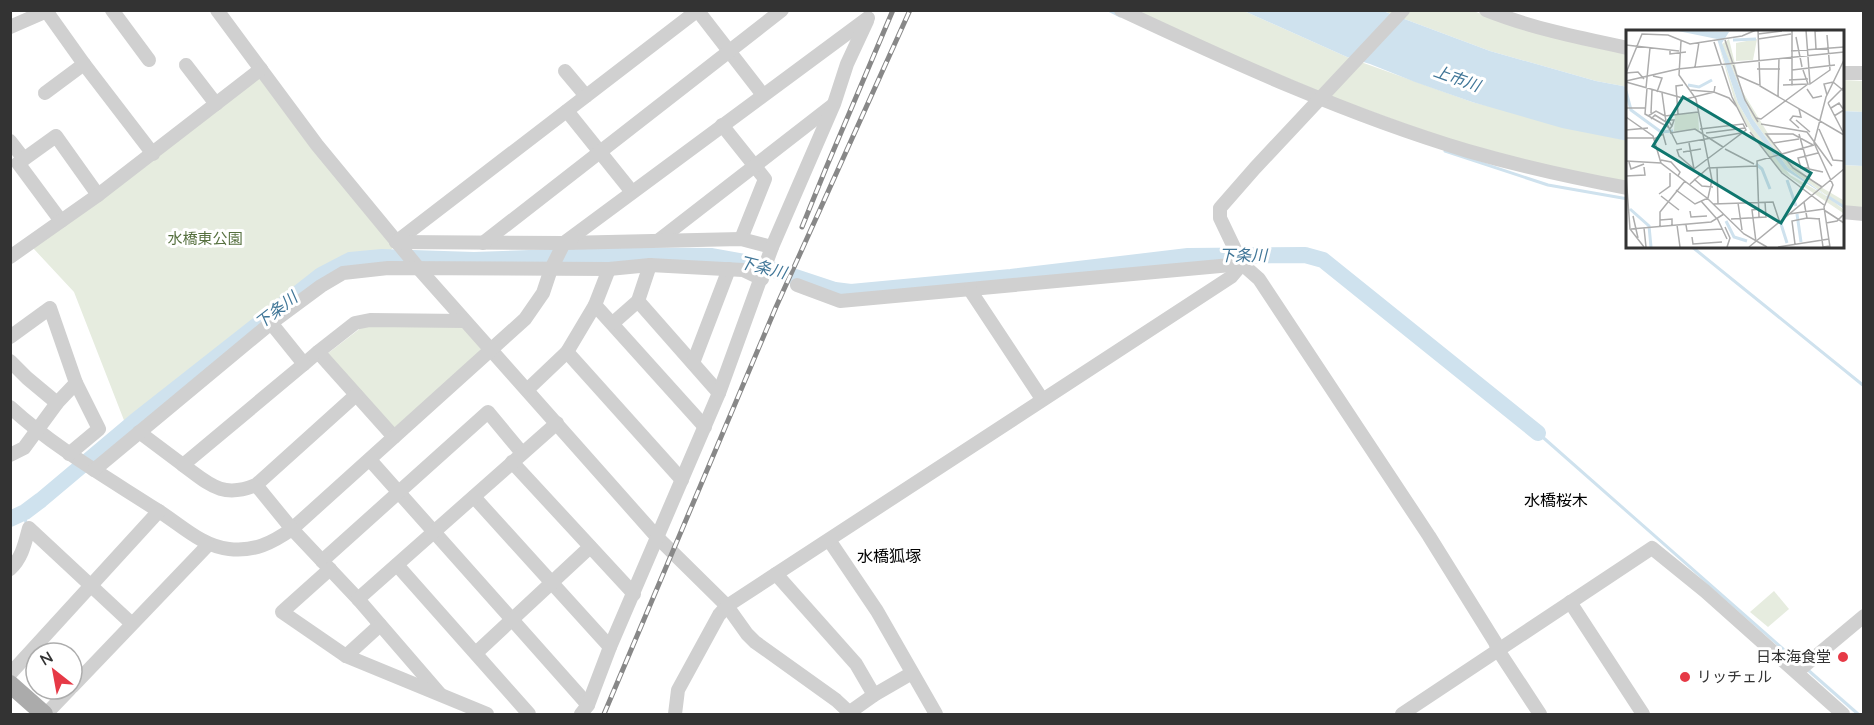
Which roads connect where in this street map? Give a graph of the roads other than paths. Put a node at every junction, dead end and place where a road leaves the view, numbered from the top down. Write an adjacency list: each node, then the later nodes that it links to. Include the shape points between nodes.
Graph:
1 (112, 10): 13 (street)
2 (217, 10): 16 (street)
3 (782, 10): 12 (street)
4 (1121, 10): 23 (street)
5 (1403, 10): 23 (street)
6 (1486, 10): 11 (street)
7 (48, 11): 10 (street); 14 (street)
8 (698, 11): 12 (street); 22 (street)
9 (870, 14): 21 (street); 25 (street)
10 (10, 27)
11 (1626, 48)
12 (729, 51): 21 (street); 29 (street)
13 (149, 60)
14 (84, 64): 20 (street); 30 (street)
15 (186, 65): 24 (street)
16 (261, 69): 24 (street); 42 (street)
17 (565, 71): 22 (street)
18 (1844, 72): 19 (street)
19 (1863, 73)
20 (45, 93)
21 (763, 95): 27 (street)
22 (586, 96): 26 (street)
23 (1321, 98): 33 (street, via 1468,151); 46 (street, via 1220,208 1220,218)
24 (216, 104): 30 (street)
25 (834, 104): 32 (street); 44 (street)
26 (567, 111): 29 (street); 42 (street)
27 (722, 124): 32 (street); 34 (street)
28 (10, 141): 31 (street)
29 (600, 152): 34 (street); 41 (street)
30 (153, 154): 35 (street)
31 (17, 159): 35 (street, via 56,136); 38 (street)
32 (754, 166): 39 (street, via 765,179); 40 (street)
33 (1626, 188)
34 (632, 192): 43 (street)
35 (98, 195): 38 (street)
36 (1844, 212): 37 (street)
37 (1863, 214)
38 (61, 221): 45 (street)
39 (741, 239): 40 (street); 44 (street)
40 (659, 240): 43 (street)
41 (483, 243): 42 (street); 43 (street)
42 (399, 245): 48 (street)
43 (563, 246): 49 (street)
44 (771, 250): 52 (street)
45 (12, 251)
46 (1242, 264): 54 (street); 71 (street, via 1231,277); 113 (street, via 1259,279 1430,536)
47 (650, 265): 50 (street); 51 (street); 55 (street)
48 (417, 266): 49 (street); 57 (street); 59 (street, via 343,273)
49 (552, 266): 50 (street); 61 (street, via 543,293 525,319)
50 (609, 269): 56 (street)
51 (729, 269): 52 (street); 65 (street)
52 (763, 275): 69 (street)
53 (797, 285): 54 (street, via 840,301)
54 (970, 290): 71 (street)
55 (638, 301): 58 (street); 65 (street)
56 (595, 305): 58 (street); 63 (street)
57 (464, 321): 61 (street); 62 (street, via 355,323)
58 (613, 323): 75 (street)
59 (271, 324): 66 (street); 77 (street)
60 (10, 337): 67 (street, via 50,308)
61 (492, 351): 68 (street); 78 (street)
62 (318, 352): 66 (street); 70 (street)
63 (567, 352): 68 (street); 85 (street)
64 (10, 362): 72 (street)
65 (693, 363): 69 (street)
66 (304, 364): 83 (street)
67 (76, 383): 72 (street); 80 (street, via 99,429)
68 (527, 390): 74 (street)
69 (719, 393): 75 (street)
70 (356, 395): 78 (street); 86 (street)
71 (1042, 399): 93 (street)
72 (57, 403): 76 (street)
73 (10, 407): 76 (street)
74 (557, 423): 81 (street); 92 (street)
75 (705, 427): 85 (street)
76 (37, 431): 79 (street, via 24,448); 80 (street)
77 (139, 432): 83 (street); 84 (street)
78 (394, 437): 82 (street)
79 (10, 455)
80 (71, 456): 84 (street)
81 (517, 457): 87 (street, via 488,412); 88 (street); 95 (street)
82 (370, 460): 87 (street); 90 (street)
83 (183, 465): 86 (street, via 221,491)
84 (89, 468): 89 (street)
85 (682, 480): 92 (street)
86 (256, 485): 90 (street)
87 (399, 491): 91 (street); 96 (street)
88 (474, 497): 91 (street); 100 (street)
89 (159, 511): 94 (street); 101 (street)
90 (292, 529): 94 (street, via 273,543 251,549); 96 (street)
91 (435, 531): 97 (street); 107 (street)
92 (657, 537): 102 (street); 105 (street)
93 (829, 540): 99 (street); 117 (street, via 877,611)
94 (208, 545): 109 (street)
95 (590, 547): 100 (street); 102 (street)
96 (326, 565): 103 (street); 115 (street, via 282,612)
97 (397, 566): 103 (street); 114 (street)
98 (10, 569): 101 (street, via 23,550 29,528)
99 (776, 574): 105 (street); 121 (street, via 856,664)
100 (552, 583): 107 (street); 112 (street)
101 (91, 585): 109 (street); 118 (street)
102 (634, 594): 112 (street)
103 (358, 599): 110 (street)
104 (1570, 603): 111 (street, via 1652,548); 113 (street); 133 (street)
105 (727, 606): 125 (street, via 756,642); 129 (street, via 678,690)
106 (1863, 615): 116 (street)
107 (513, 619): 114 (street); 124 (street)
108 (1760, 620): 111 (street)
109 (131, 623): 119 (street)
110 (380, 625): 115 (street); 122 (street)
111 (1749, 630): 116 (street)
112 (610, 647): 124 (street)
113 (1497, 650): 131 (street); 132 (street)
114 (476, 653): 128 (street)
115 (346, 656): 122 (street)
116 (1801, 668): 134 (street)
117 (912, 673): 121 (street); 130 (street)
118 (10, 674)
119 (84, 674)
120 (10, 684): 126 (main road)
121 (873, 695): 125 (street)
122 (443, 698): 127 (street)
123 (58, 701): 126 (street)
124 (585, 710)
125 (850, 713)
126 (45, 714)
127 (487, 714)
128 (529, 714)
129 (675, 714)
130 (936, 714)
131 (1402, 714)
132 (1540, 714)
133 (1643, 714)
134 (1843, 714)

